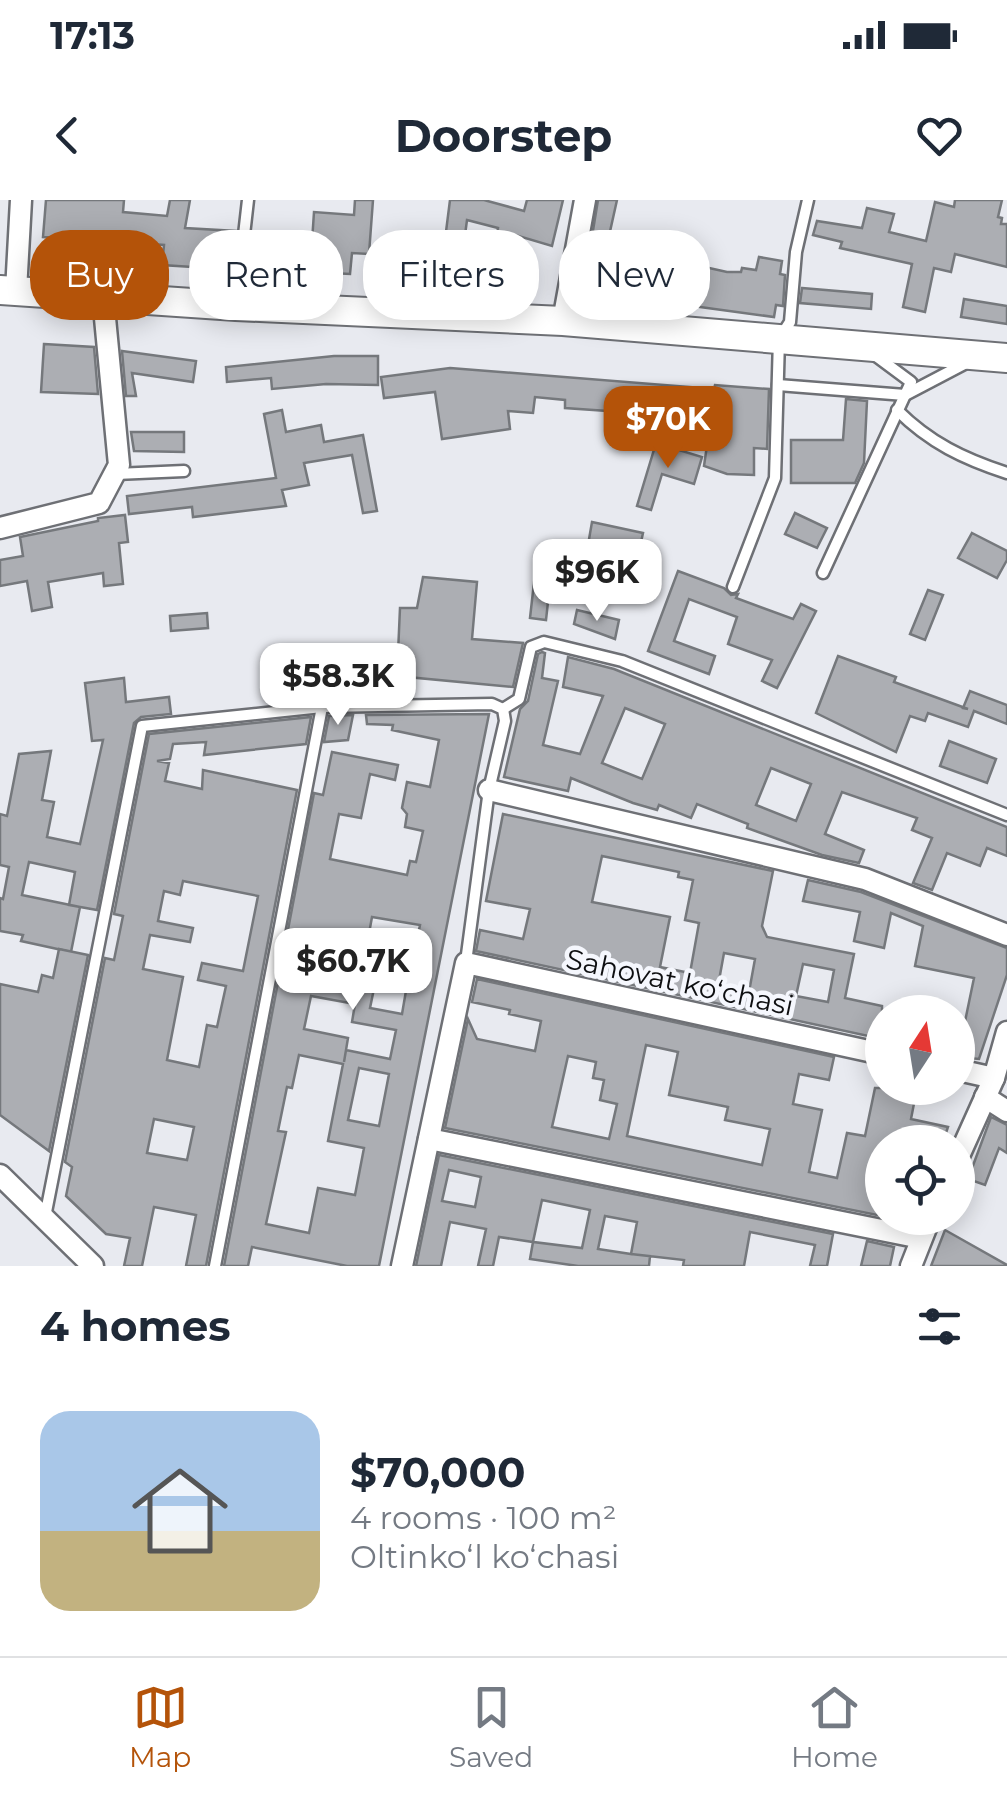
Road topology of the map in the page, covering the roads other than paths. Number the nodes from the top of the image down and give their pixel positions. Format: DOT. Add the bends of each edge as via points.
graph roads {
  1 [pos="22,200"];
  2 [pos="248,200"];
  3 [pos="585,200"];
  4 [pos="808,200"];
  5 [pos="245,230"];
  6 [pos="8,290"];
  7 [pos="343,311"];
  8 [pos="105,320"];
  9 [pos="563,322"];
  10 [pos="780,339"];
  11 [pos="864,346"];
  12 [pos="994,357"];
  13 [pos="778,385"];
  14 [pos="904,395"];
  15 [pos="897,410"];
  16 [pos="184,471"];
  17 [pos="1007,473"];
  18 [pos="115,474"];
  19 [pos="0,528"];
  20 [pos="823,572"];
  21 [pos="732,586"];
  22 [pos="322,707"];
  23 [pos="503,710"];
  24 [pos="489,790"];
  25 [pos="1007,815"];
  26 [pos="1007,935"];
  27 [pos="466,964"];
  28 [pos="1007,1032"];
  29 [pos="865,1050"];
  30 [pos="975,1079"];
  31 [pos="989,1087"];
  32 [pos="1007,1111"];
  33 [pos="972,1125"];
  34 [pos="429,1140"];
  35 [pos="0,1175"];
  36 [pos="45,1217"];
  37 [pos="922,1235"];
  38 [pos="921,1238"];
  39 [pos="93,1266"];
  40 [pos="214,1266"];
  41 [pos="402,1266"];
  42 [pos="911,1266"];
  1 -- 6 [label="street"];
  2 -- 5 [label="lane"];
  3 -- 9 [label="street"];
  4 -- 10 [label="lane" via="790,322"];
  7 -- 9 [label="main road"];
  8 -- 18 [label="street" via="120,465"];
  9 -- 10 [label="main road"];
  10 -- 11 [label="main road"];
  10 -- 13 [label="lane"];
  11 -- 12 [label="main road"];
  11 -- 14 [label="lane" via="911,382"];
  12 -- 14 [label="lane"];
  13 -- 14 [label="lane"];
  13 -- 21 [label="lane" via="774,478"];
  14 -- 15 [label="lane"];
  15 -- 17 [label="lane" via="958,457"];
  15 -- 20 [label="lane"];
  16 -- 18 [label="lane"];
  18 -- 19 [label="street" via="100,503"];
  22 -- 23 [label="lane" via="492,704"];
  22 -- 36 [label="lane" via="142,726"];
  22 -- 40 [label="lane"];
  23 -- 24 [label="lane"];
  23 -- 25 [label="lane" via="519,699 531,647 544,642 622,661"];
  24 -- 26 [label="street" via="865,880"];
  24 -- 27 [label="lane"];
  27 -- 29 [label="street, Sahovat koʻchasi"];
  27 -- 34 [label="street"];
  28 -- 31 [label="street"];
  30 -- 31 [label="street"];
  31 -- 32 [label="street"];
  31 -- 33 [label="street"];
  34 -- 38 [label="street"];
  34 -- 41 [label="street"];
  35 -- 36 [label="street"];
  36 -- 39 [label="street"];
  37 -- 38 [label="street"];
  38 -- 42 [label="street"];
}
